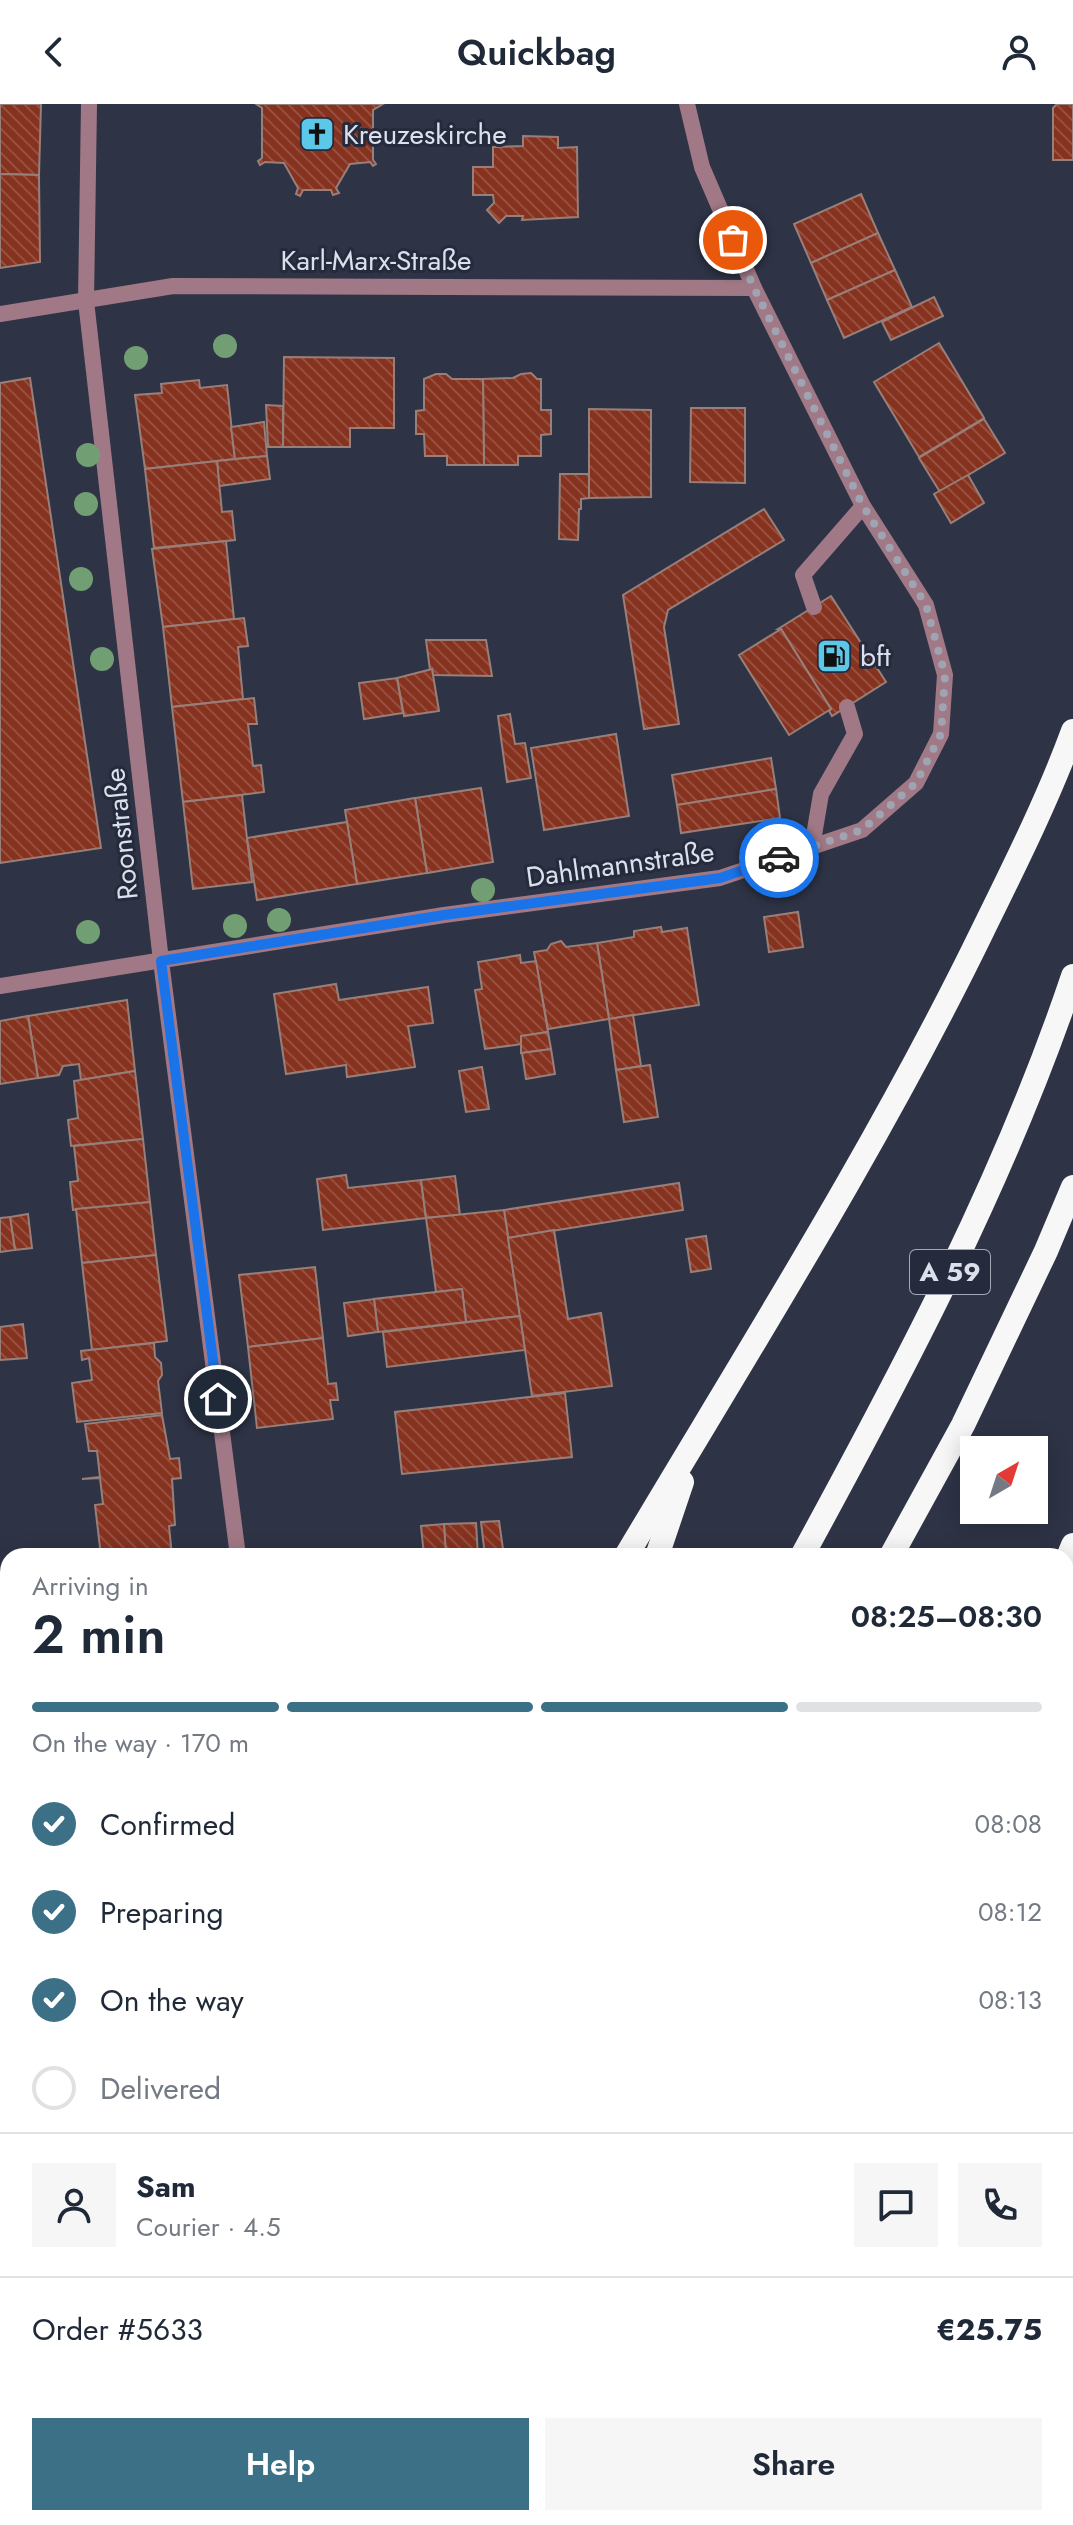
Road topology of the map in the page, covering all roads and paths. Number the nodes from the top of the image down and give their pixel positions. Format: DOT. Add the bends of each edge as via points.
graph roads {
  1 [pos="89,104"];
  2 [pos="687,104"];
  3 [pos="754,288"];
  4 [pos="86,301"];
  5 [pos="0,314"];
  6 [pos="863,506"];
  7 [pos="814,607"];
  8 [pos="847,707"];
  9 [pos="1073,731"];
  10 [pos="812,847"];
  11 [pos="161,961"];
  12 [pos="1073,976"];
  13 [pos="0,986"];
  14 [pos="1073,1187"];
  15 [pos="697,1438"];
  16 [pos="237,1548"];
  17 [pos="631,1548"];
  18 [pos="660,1548"];
  19 [pos="806,1548"];
  20 [pos="895,1548"];
  1 -- 4 [label="street, Roonstraße"];
  2 -- 3 [label="street, Dahlmannstraße" via="702,167"];
  3 -- 4 [label="street, Karl-Marx-Straße" via="173,286"];
  3 -- 6 [label="street, Dahlmannstraße"];
  4 -- 5 [label="street, Karl-Marx-Straße"];
  4 -- 11 [label="street, Roonstraße"];
  6 -- 7 [label="street" via="803,575"];
  6 -- 10 [label="street, Dahlmannstraße" via="926,605 945,675 941,734 916,783 873,821"];
  8 -- 10 [label="street" via="855,734 821,794"];
  9 -- 15 [label="highway" via="1018,860 878,1134"];
  10 -- 11 [label="street, Dahlmannstraße" via="720,878"];
  11 -- 13 [label="street, Dahlmannstraße"];
  11 -- 16 [label="street, Roonstraße"];
  12 -- 19 [label="highway, A 59" via="1049,1048 975,1219 894,1387"];
  14 -- 20 [label="highway, A 59" via="963,1425"];
  15 -- 17 [label="highway"];
  15 -- 18 [label="highway"];
}
